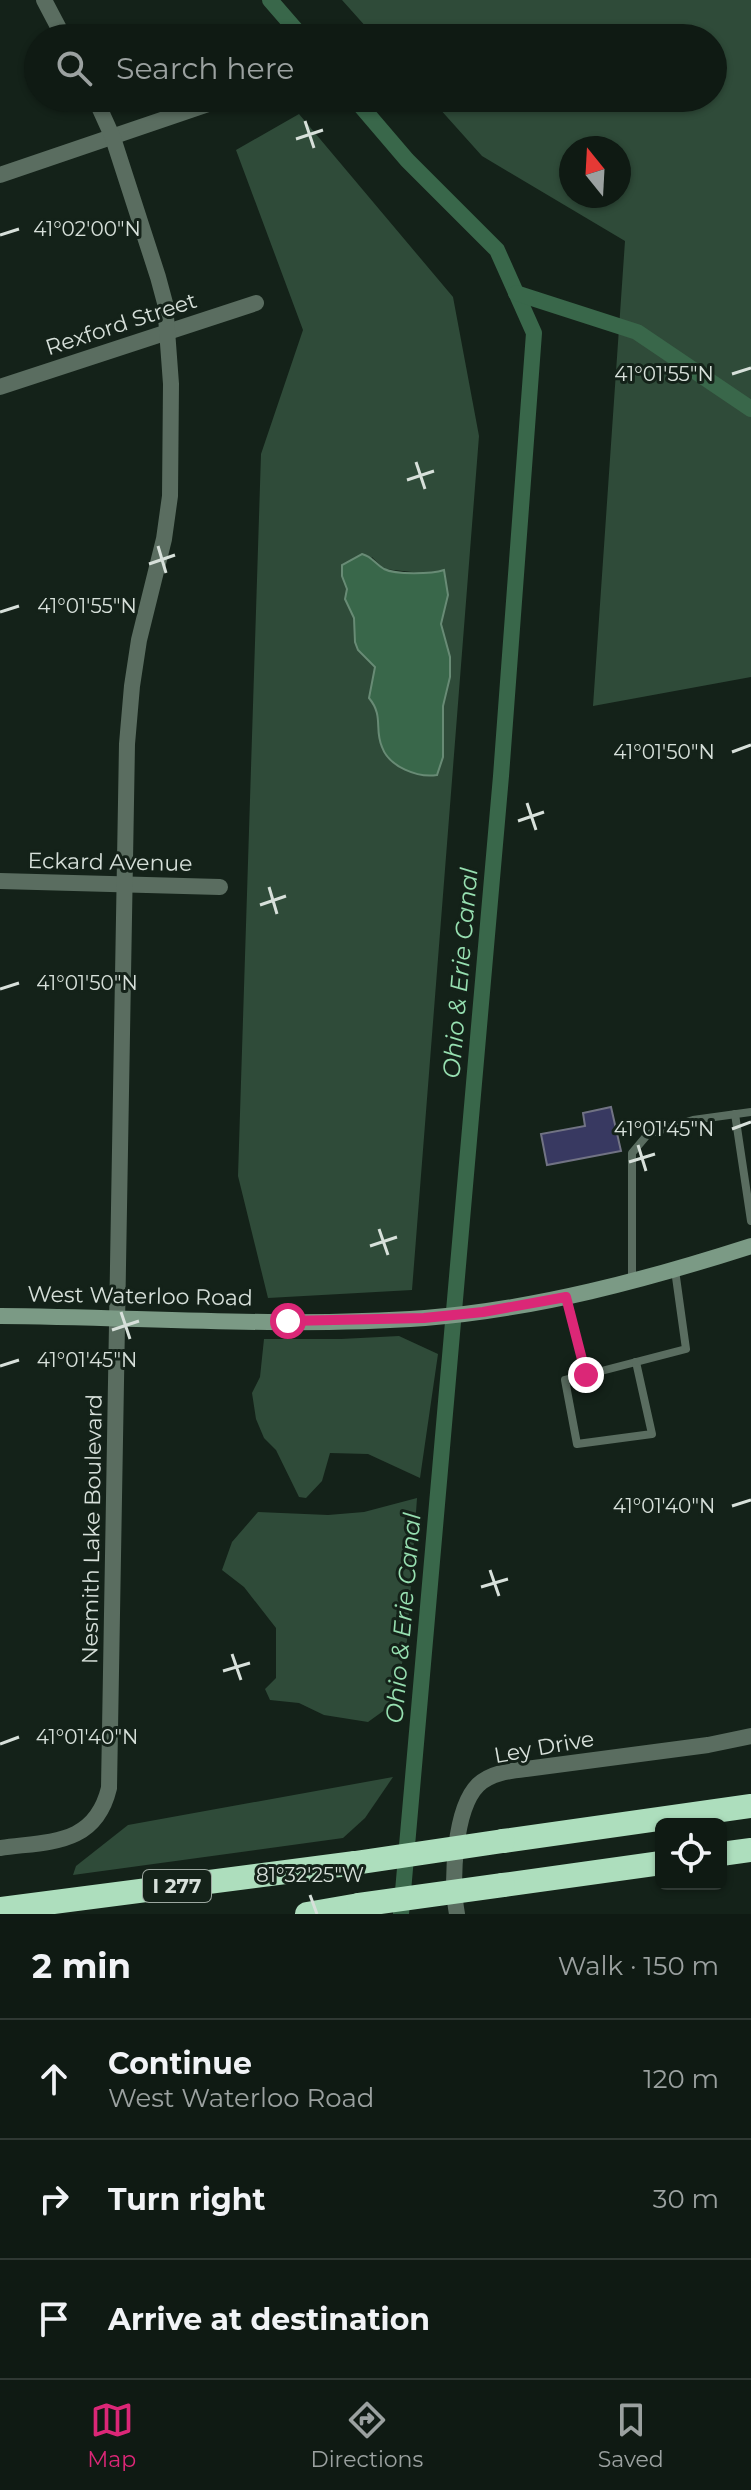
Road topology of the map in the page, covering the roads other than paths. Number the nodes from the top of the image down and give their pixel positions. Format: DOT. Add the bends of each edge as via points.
graph roads {
  1 [pos="44,0"];
  2 [pos="57,24"];
  3 [pos="101,112"];
  4 [pos="186,112"];
  5 [pos="113,138"];
  6 [pos="0,175"];
  7 [pos="256,303"];
  8 [pos="168,332"];
  9 [pos="0,387"];
  10 [pos="0,881"];
  11 [pos="126,883"];
  12 [pos="220,887"];
  13 [pos="751,1112"];
  14 [pos="735,1114"];
  15 [pos="751,1221"];
  16 [pos="751,1246"];
  17 [pos="675,1270"];
  18 [pos="632,1283"];
  19 [pos="566,1297"];
  20 [pos="0,1316"];
  21 [pos="118,1318"];
  22 [pos="636,1362"];
  23 [pos="586,1375"];
  24 [pos="751,1736"];
  25 [pos="751,1806"];
  26 [pos="0,1848"];
  27 [pos="751,1850"];
  28 [pos="727,1853"];
  29 [pos="655,1864"];
  30 [pos="0,1909"];
  31 [pos="307,1914"];
  32 [pos="457,1914"];
  1 -- 2 [label="street"];
  3 -- 5 [label="street, Nesmith Lake Boulevard"];
  4 -- 5 [label="street"];
  5 -- 6 [label="street"];
  5 -- 8 [label="street, Nesmith Lake Boulevard" via="158,277"];
  7 -- 8 [label="street, Rexford Street"];
  8 -- 9 [label="street, Rexford Street"];
  8 -- 11 [label="street, Nesmith Lake Boulevard" via="170,496 132,686"];
  10 -- 11 [label="street, Eckard Avenue"];
  11 -- 12 [label="street, Eckard Avenue"];
  11 -- 21 [label="street, Nesmith Lake Boulevard"];
  13 -- 14 [label="lane"];
  14 -- 15 [label="lane"];
  14 -- 18 [label="lane" via="648,1134 632,1153"];
  16 -- 17 [label="main road, West Waterloo Road"];
  17 -- 18 [label="main road, West Waterloo Road"];
  17 -- 22 [label="lane" via="686,1349"];
  18 -- 19 [label="main road, West Waterloo Road"];
  19 -- 21 [label="main road, West Waterloo Road" via="424,1318"];
  19 -- 23 [label="lane"];
  20 -- 21 [label="main road, West Waterloo Road"];
  21 -- 26 [label="street, Nesmith Lake Boulevard" via="106,1803 79,1834"];
  22 -- 23 [label="lane"];
  22 -- 23 [label="lane" via="652,1434 577,1444 565,1380"];
  24 -- 32 [label="street, Ley Drive" via="505,1772 485,1780 469,1799 460,1824"];
  25 -- 30 [label="highway, I 277, bridge"];
  27 -- 28 [label="highway"];
  29 -- 31 [label="highway, bridge"];
}
